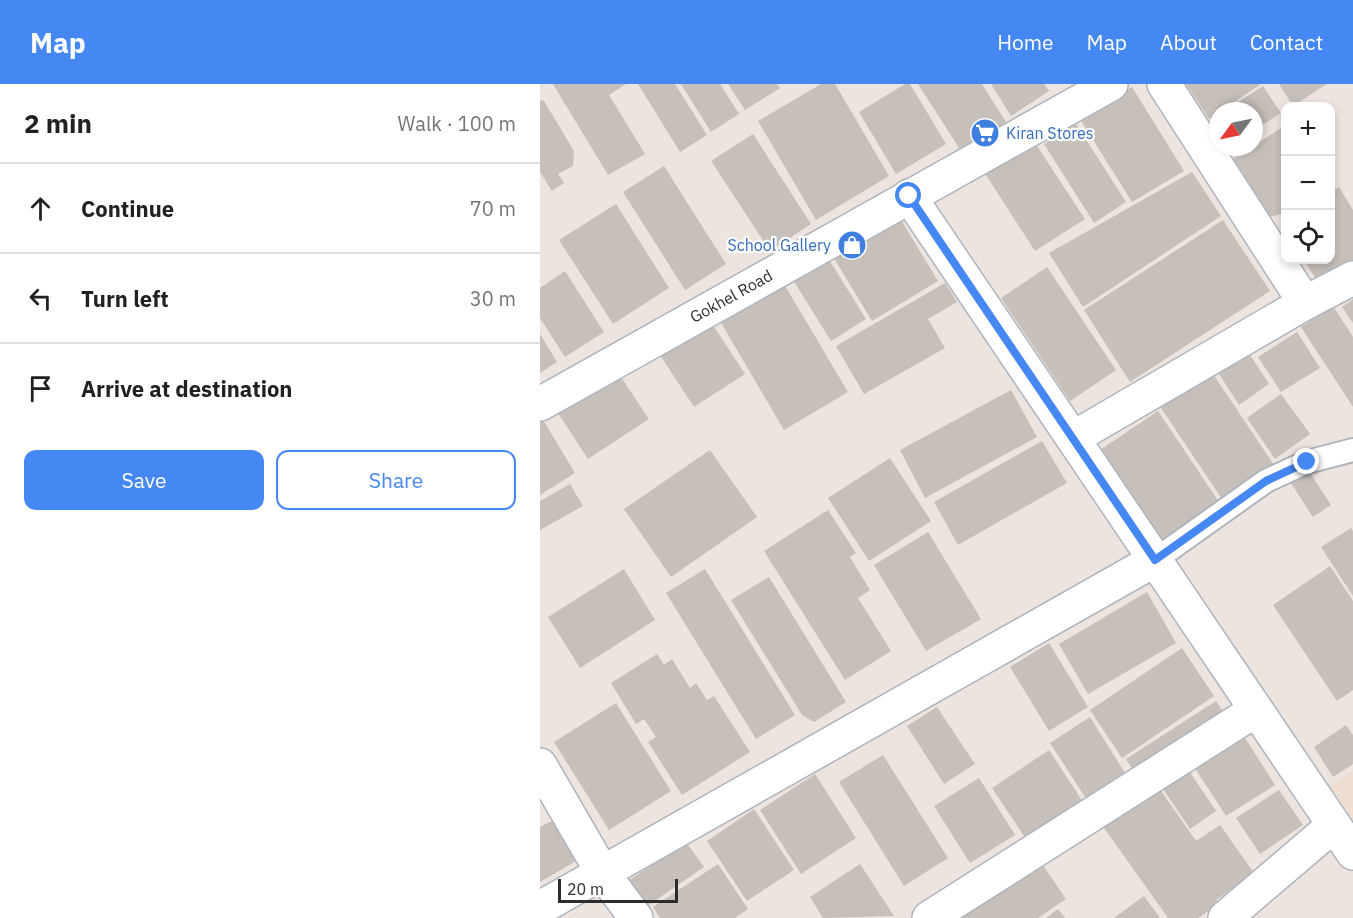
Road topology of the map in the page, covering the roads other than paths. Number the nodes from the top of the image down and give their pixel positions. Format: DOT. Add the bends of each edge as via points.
graph roads {
  1 [pos="1111,84"];
  2 [pos="1164,84"];
  3 [pos="909,196"];
  4 [pos="1353,279"];
  5 [pos="1305,303"];
  6 [pos="540,404"];
  7 [pos="1072,438"];
  8 [pos="1353,450"];
  9 [pos="1155,560"];
  10 [pos="1257,710"];
  11 [pos="540,765"];
  12 [pos="1334,825"];
  13 [pos="1353,853"];
  14 [pos="602,872"];
  15 [pos="540,908"];
  16 [pos="636,918"];
  17 [pos="929,918"];
  18 [pos="1225,918"];
  1 -- 3 [label="street, Gokhel Road"];
  2 -- 5 [label="street"];
  3 -- 6 [label="street, Gokhel Road"];
  3 -- 7 [label="street"];
  4 -- 5 [label="street"];
  5 -- 7 [label="street"];
  7 -- 9 [label="street"];
  8 -- 9 [label="lane" via="1307,462 1266,481"];
  9 -- 10 [label="street"];
  9 -- 14 [label="street"];
  10 -- 12 [label="street"];
  10 -- 17 [label="street"];
  11 -- 14 [label="street"];
  12 -- 13 [label="street"];
  12 -- 18 [label="street"];
  14 -- 15 [label="street"];
  14 -- 16 [label="street"];
}
